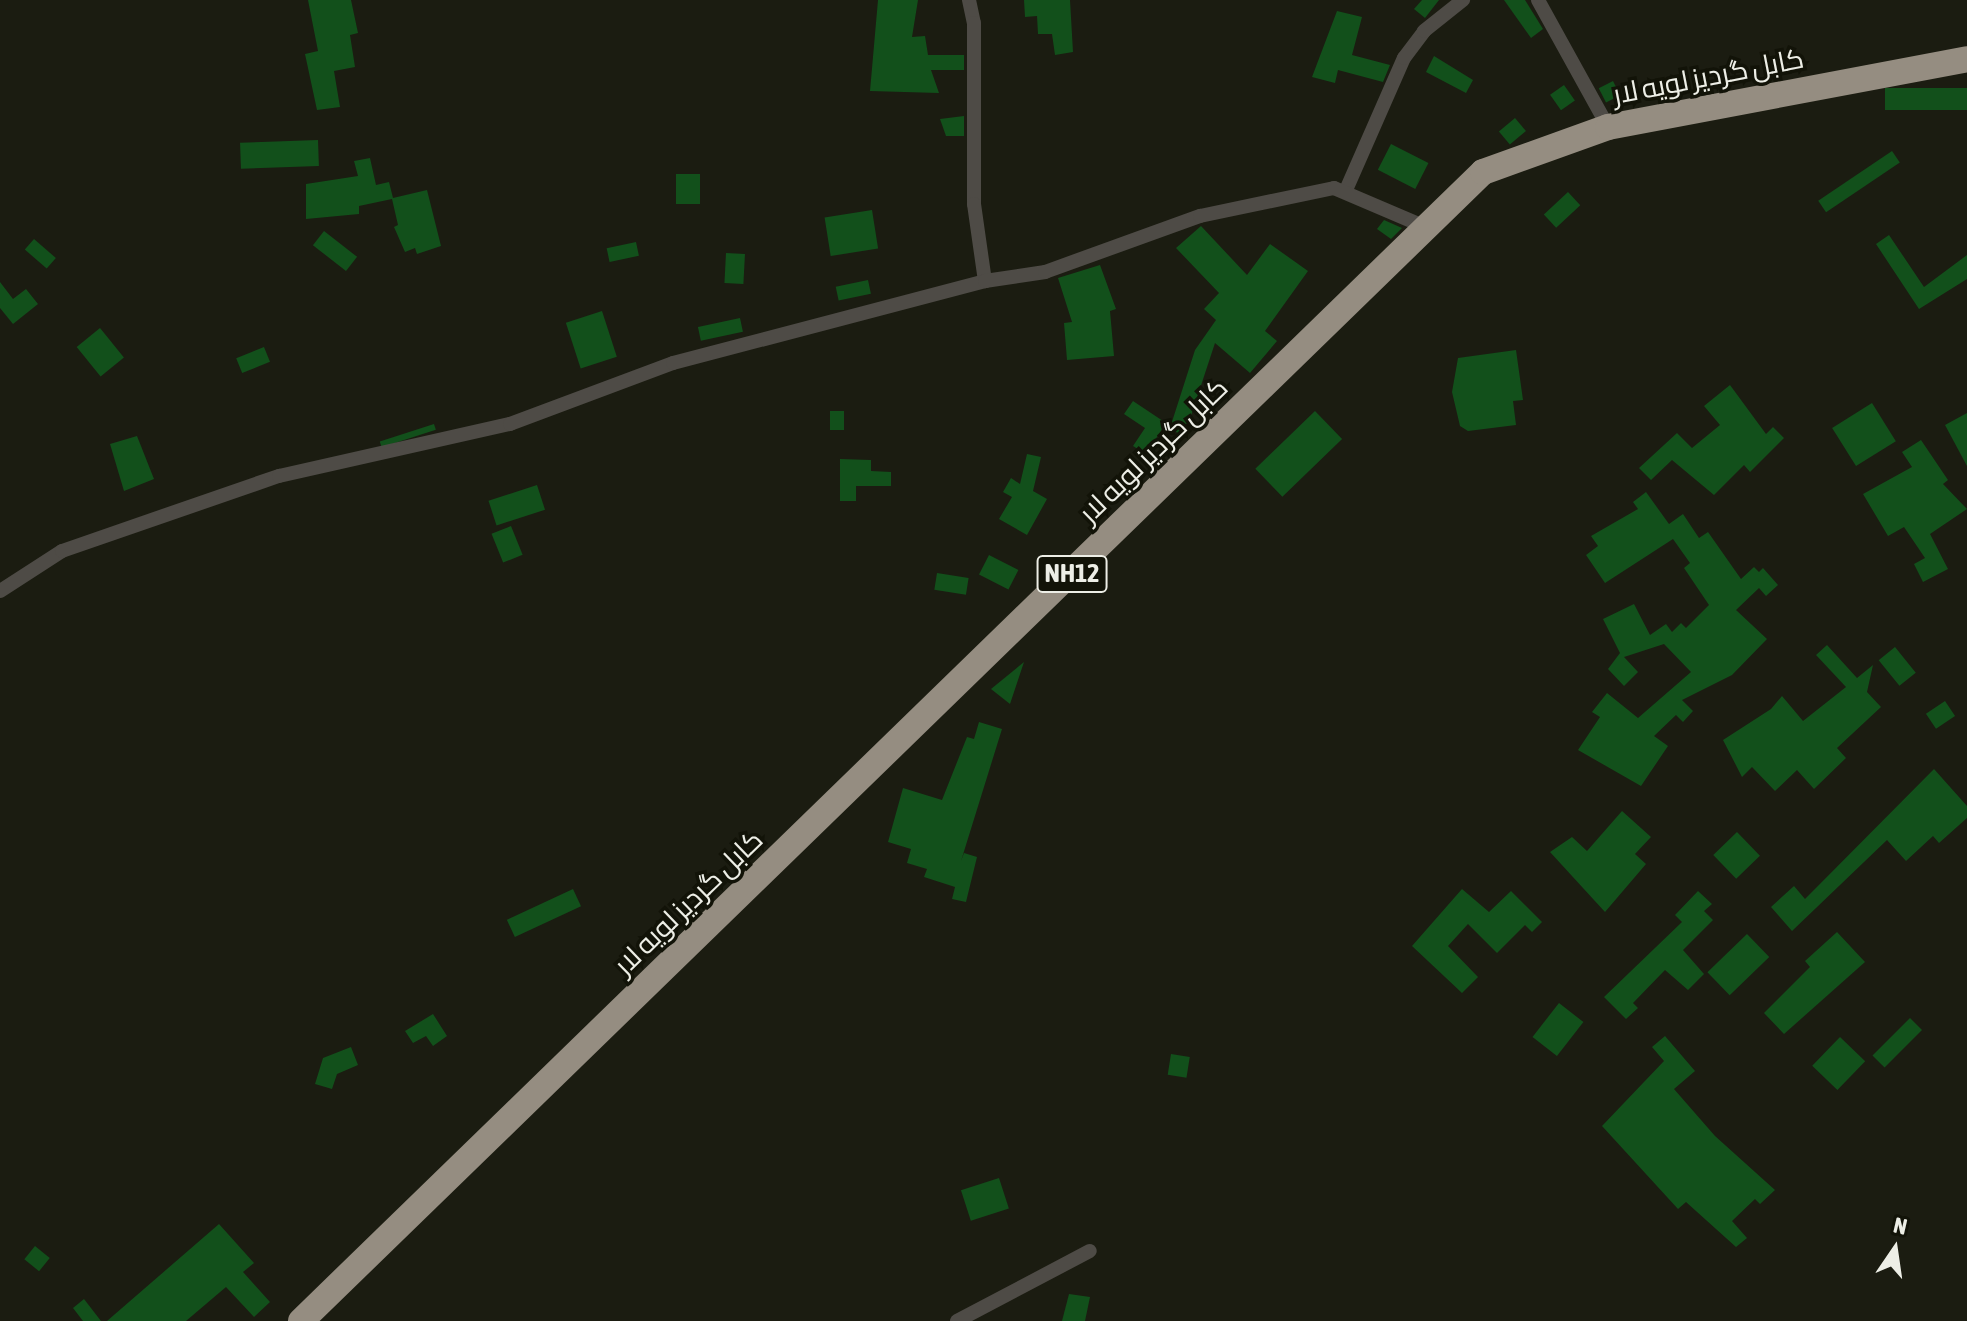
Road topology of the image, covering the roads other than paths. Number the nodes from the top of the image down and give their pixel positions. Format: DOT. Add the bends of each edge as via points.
graph roads {
  1 [pos="969,0"];
  2 [pos="1463,0"];
  3 [pos="1538,0"];
  4 [pos="1967,59"];
  5 [pos="1608,127"];
  6 [pos="1346,190"];
  7 [pos="1428,228"];
  8 [pos="985,281"];
  9 [pos="0,591"];
  10 [pos="1090,1251"];
  11 [pos="301,1321"];
  12 [pos="957,1321"];
  1 -- 8 [label="street" via="974,23 974,204"];
  2 -- 6 [label="street" via="1424,31 1404,58"];
  3 -- 5 [label="street"];
  4 -- 5 [label="highway, کابل گردیز لویه لار / NH12"];
  5 -- 7 [label="highway, کابل گردیز لویه لار / NH12" via="1483,172"];
  6 -- 7 [label="street"];
  6 -- 8 [label="street" via="1200,216 1045,272"];
  7 -- 11 [label="highway, کابل گردیز لویه لار / NH12"];
  8 -- 9 [label="street" via="673,363 510,424 279,476 62,551"];
  10 -- 12 [label="street"];
}
